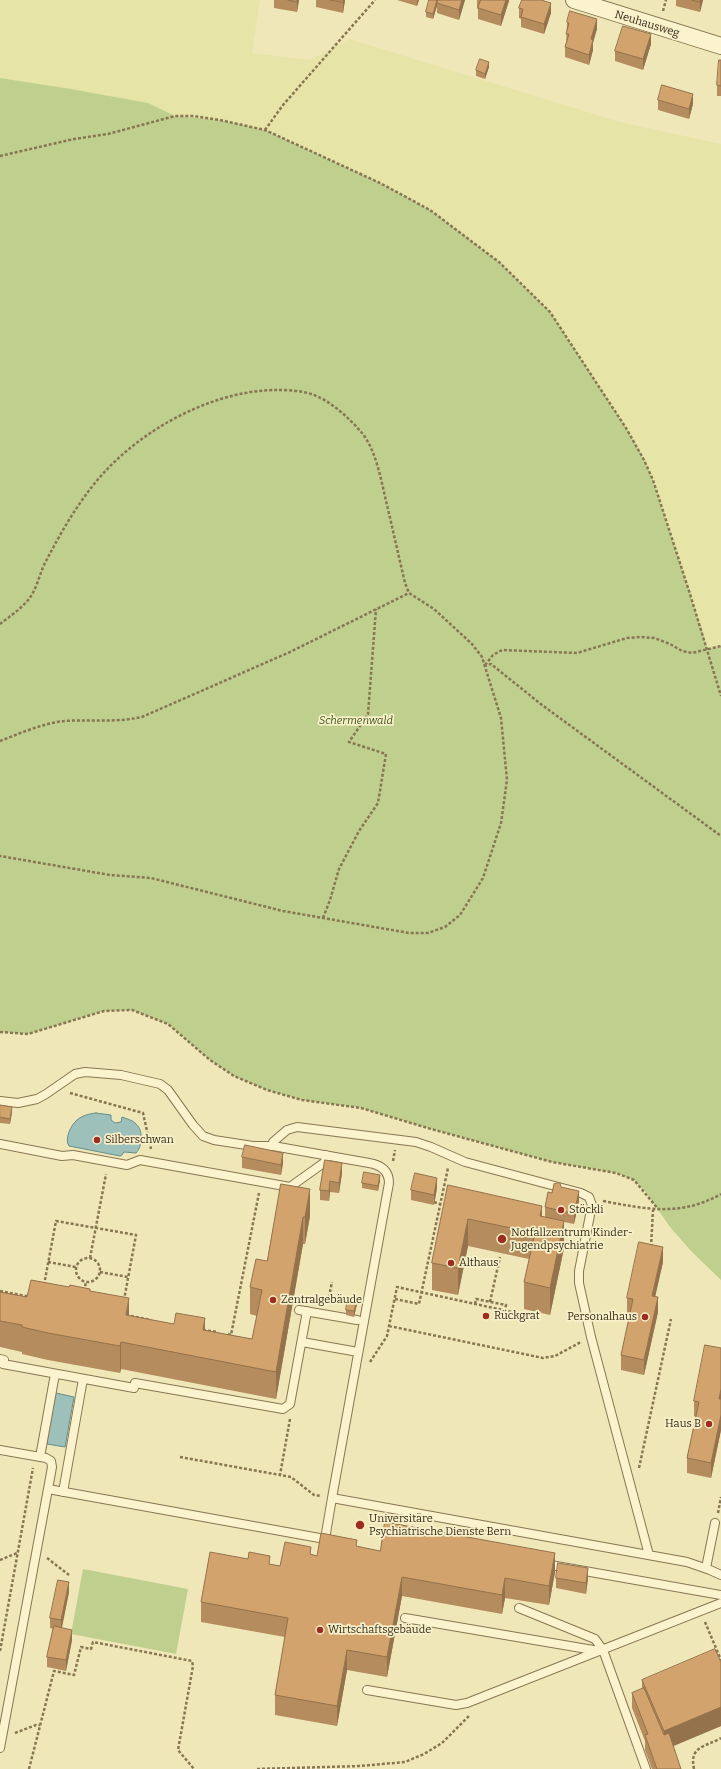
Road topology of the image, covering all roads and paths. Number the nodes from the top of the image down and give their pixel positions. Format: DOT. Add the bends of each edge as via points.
graph roads {
  1 [pos="375,0"];
  2 [pos="574,0"];
  3 [pos="721,46"];
  4 [pos="265,130"];
  5 [pos="0,156"];
  6 [pos="410,593"];
  7 [pos="376,609"];
  8 [pos="0,624"];
  9 [pos="721,646"];
  10 [pos="708,650"];
  11 [pos="484,666"];
  12 [pos="721,696"];
  13 [pos="0,741"];
  14 [pos="721,836"];
  15 [pos="0,856"];
  16 [pos="323,918"];
  17 [pos="0,1032"];
  18 [pos="57,1086"];
  19 [pos="0,1101"];
  20 [pos="0,1144"];
  21 [pos="273,1146"];
  22 [pos="326,1155"];
  23 [pos="450,1155"];
  24 [pos="108,1161"];
  25 [pos="152,1162"];
  26 [pos="261,1181"];
  27 [pos="721,1194"];
  28 [pos="591,1199"];
  29 [pos="434,1202"];
  30 [pos="440,1204"];
  31 [pos="653,1210"];
  32 [pos="659,1210"];
  33 [pos="95,1228"];
  34 [pos="651,1252"];
  35 [pos="500,1257"];
  36 [pos="90,1258"];
  37 [pos="48,1262"];
  38 [pos="76,1268"];
  39 [pos="100,1272"];
  40 [pos="128,1277"];
  41 [pos="86,1282"];
  42 [pos="332,1282"];
  43 [pos="0,1291"];
  44 [pos="42,1292"];
  45 [pos="421,1292"];
  46 [pos="83,1294"];
  47 [pos="34,1298"];
  48 [pos="395,1298"];
  49 [pos="490,1302"];
  50 [pos="475,1304"];
  51 [pos="122,1307"];
  52 [pos="505,1310"];
  53 [pos="121,1314"];
  54 [pos="326,1315"];
  55 [pos="536,1317"];
  56 [pos="671,1319"];
  57 [pos="152,1320"];
  58 [pos="358,1320"];
  59 [pos="389,1326"];
  60 [pos="200,1329"];
  61 [pos="591,1337"];
  62 [pos="302,1342"];
  63 [pos="358,1352"];
  64 [pos="0,1359"];
  65 [pos="367,1366"];
  66 [pos="55,1374"];
  67 [pos="83,1379"];
  68 [pos="290,1404"];
  69 [pos="0,1450"];
  70 [pos="38,1457"];
  71 [pos="180,1458"];
  72 [pos="280,1475"];
  73 [pos="48,1489"];
  74 [pos="63,1492"];
  75 [pos="634,1494"];
  76 [pos="314,1495"];
  77 [pos="332,1498"];
  78 [pos="715,1523"];
  79 [pos="36,1549"];
  80 [pos="18,1553"];
  81 [pos="649,1556"];
  82 [pos="0,1560"];
  83 [pos="533,1562"];
  84 [pos="706,1568"];
  85 [pos="69,1575"];
  86 [pos="721,1575"];
  87 [pos="721,1595"];
  88 [pos="721,1603"];
  89 [pos="519,1608"];
  90 [pos="700,1611"];
  91 [pos="405,1618"];
  92 [pos="0,1651"];
  93 [pos="601,1651"];
  94 [pos="721,1660"];
  95 [pos="367,1690"];
  96 [pos="485,1696"];
  97 [pos="40,1725"];
  98 [pos="1,1738"];
  99 [pos="720,1739"];
  100 [pos="0,1748"];
  101 [pos="29,1769"];
  102 [pos="194,1769"];
  103 [pos="257,1769"];
  104 [pos="646,1769"];
  105 [pos="694,1769"];
  1 -- 4 [label="path" via="287,100"];
  2 -- 3 [label="street, Neuhausweg"];
  4 -- 5 [label="path" via="220,120 175,116 108,134"];
  4 -- 10 [label="path" via="380,183 430,210 499,262 550,312 644,460 653,480"];
  6 -- 7 [label="path"];
  6 -- 8 [label="path" via="405,583 378,469 362,434 342,413 311,394 290,390 266,391 232,395 202,405 133,445 88,492 45,562 31,596"];
  6 -- 11 [label="path" via="434,609 472,644 482,657"];
  7 -- 13 [label="path" via="296,649 142,717 103,722 66,721 45,725"];
  7 -- 16 [label="path" via="368,714 349,742 386,754 378,803 359,831 339,869"];
  9 -- 10 [label="path"];
  10 -- 11 [label="path" via="692,654 654,638 626,638 577,654 502,650 493,655"];
  10 -- 12 [label="path"];
  11 -- 14 [label="path" via="491,664 542,705"];
  11 -- 16 [label="path" via="501,718 507,780 501,823 483,878 460,915 445,927 428,933 408,933"];
  15 -- 16 [label="path" via="110,875 151,878 283,911"];
  17 -- 32 [label="path" via="28,1034 104,1011 132,1010 168,1024 210,1060 234,1076 267,1090 302,1100 361,1108 552,1162 616,1173 634,1180"];
  18 -- 19 [label="lane" via="27,1102"];
  18 -- 21 [label="lane" via="75,1074 85,1072 106,1072 147,1080 168,1090 203,1136 253,1146"];
  18 -- 25 [label="path" via="60,1090 143,1113"];
  20 -- 24 [label="lane" via="62,1156 73,1155"];
  21 -- 22 [label="lane"];
  21 -- 23 [label="lane" via="273,1142 287,1130 297,1128 416,1142"];
  22 -- 26 [label="lane" via="325,1162 290,1187"];
  22 -- 63 [label="lane" via="375,1164 386,1171 389,1177"];
  23 -- 28 [label="lane" via="465,1162 582,1193"];
  23 -- 30 [label="path"];
  24 -- 25 [label="lane" via="127,1165 140,1160"];
  24 -- 33 [label="path"];
  25 -- 26 [label="lane"];
  26 -- 60 [label="path" via="231,1335"];
  27 -- 32 [label="path" via="713,1199 684,1207"];
  28 -- 31 [label="path"];
  28 -- 61 [label="lane" via="578,1276"];
  29 -- 30 [label="path"];
  30 -- 45 [label="path"];
  31 -- 32 [label="path"];
  31 -- 34 [label="path"];
  33 -- 36 [label="path"];
  33 -- 37 [label="path" via="56,1221"];
  33 -- 40 [label="path" via="136,1235"];
  35 -- 49 [label="path"];
  36 -- 38 [label="path" via="82,1259"];
  36 -- 39 [label="path" via="98,1262"];
  37 -- 38 [label="path"];
  37 -- 44 [label="path"];
  38 -- 41 [label="path" via="78,1276"];
  39 -- 40 [label="path"];
  39 -- 41 [label="path" via="94,1280"];
  40 -- 51 [label="path"];
  41 -- 46 [label="path"];
  42 -- 54 [label="path"];
  43 -- 47 [label="path"];
  45 -- 48 [label="path" via="397,1287"];
  45 -- 48 [label="path" via="419,1304"];
  45 -- 50 [label="path"];
  48 -- 59 [label="path"];
  49 -- 50 [label="path" via="476,1299"];
  49 -- 52 [label="path" via="506,1305"];
  50 -- 52 [label="path"];
  52 -- 55 [label="path"];
  53 -- 57 [label="path"];
  54 -- 58 [label="lane"];
  54 -- 62 [label="lane" via="303,1310"];
  56 -- 75 [label="path"];
  59 -- 61 [label="path" via="543,1358 555,1356"];
  59 -- 65 [label="path" via="387,1336"];
  61 -- 75 [label="lane"];
  62 -- 63 [label="lane"];
  62 -- 68 [label="lane"];
  63 -- 77 [label="lane"];
  64 -- 66 [label="lane" via="4,1360 3,1364"];
  66 -- 67 [label="lane"];
  66 -- 70 [label="lane"];
  67 -- 68 [label="lane" via="134,1388 135,1383 277,1409 283,1409"];
  67 -- 74 [label="lane"];
  68 -- 72 [label="path" via="291,1412"];
  69 -- 70 [label="lane"];
  70 -- 73 [label="lane" via="52,1462"];
  70 -- 80 [label="path"];
  71 -- 72 [label="path"];
  72 -- 76 [label="path" via="291,1477"];
  73 -- 74 [label="lane"];
  73 -- 79 [label="lane"];
  74 -- 77 [label="lane" via="328,1540"];
  75 -- 81 [label="lane"];
  77 -- 81 [label="lane"];
  78 -- 84 [label="lane"];
  79 -- 85 [label="path"];
  79 -- 98 [label="lane"];
  80 -- 82 [label="path"];
  80 -- 92 [label="path"];
  81 -- 84 [label="lane"];
  83 -- 87 [label="lane"];
  84 -- 86 [label="lane"];
  88 -- 90 [label="lane"];
  89 -- 93 [label="lane" via="595,1639"];
  90 -- 93 [label="lane"];
  90 -- 94 [label="path"];
  91 -- 93 [label="lane"];
  93 -- 96 [label="lane"];
  93 -- 104 [label="lane"];
  95 -- 96 [label="lane" via="456,1704"];
  96 -- 103 [label="path" via="442,1743 405,1762"];
  97 -- 98 [label="path"];
  97 -- 101 [label="path"];
  97 -- 102 [label="path" via="54,1672 74,1675 81,1648 91,1650 92,1642 190,1659 193,1666 178,1750"];
  98 -- 100 [label="lane"];
  99 -- 105 [label="path" via="694,1752"];
}
